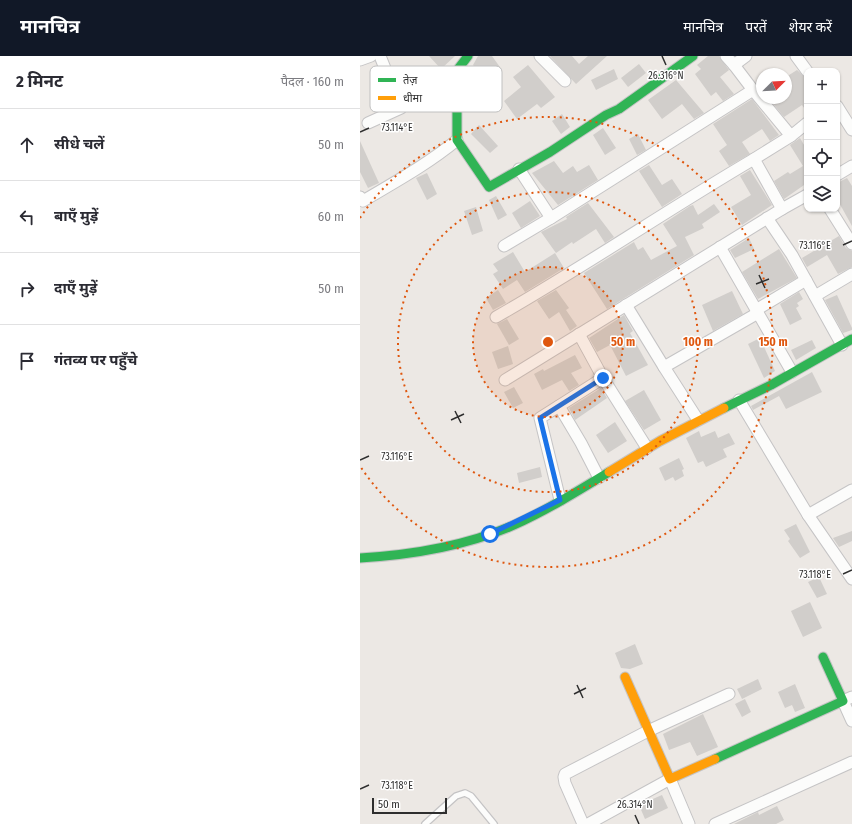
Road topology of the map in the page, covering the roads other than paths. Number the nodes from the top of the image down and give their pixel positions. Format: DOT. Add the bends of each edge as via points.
graph roads {
  1 [pos="371,56"];
  2 [pos="380,56"];
  3 [pos="468,56"];
  4 [pos="540,56"];
  5 [pos="693,56"];
  6 [pos="726,56"];
  7 [pos="746,56"];
  8 [pos="796,56"];
  9 [pos="360,60"];
  10 [pos="734,65"];
  11 [pos="384,66"];
  12 [pos="460,66"];
  13 [pos="805,68"];
  14 [pos="565,81"];
  15 [pos="753,90"];
  16 [pos="840,110"];
  17 [pos="392,112"];
  18 [pos="457,112"];
  19 [pos="368,123"];
  20 [pos="804,125"];
  21 [pos="852,130"];
  22 [pos="790,136"];
  23 [pos="457,140"];
  24 [pos="754,159"];
  25 [pos="852,166"];
  26 [pos="519,169"];
  27 [pos="840,173"];
  28 [pos="804,197"];
  29 [pos="361,200"];
  30 [pos="782,209"];
  31 [pos="832,212"];
  32 [pos="551,218"];
  33 [pos="767,218"];
  34 [pos="852,244"];
  35 [pos="504,246"];
  36 [pos="720,247"];
  37 [pos="852,274"];
  38 [pos="806,280"];
  39 [pos="815,296"];
  40 [pos="626,305"];
  41 [pos="757,311"];
  42 [pos="496,317"];
  43 [pos="579,334"];
  44 [pos="847,342"];
  45 [pos="664,367"];
  46 [pos="792,372"];
  47 [pos="603,378"];
  48 [pos="505,380"];
  49 [pos="739,400"];
  50 [pos="559,406"];
  51 [pos="698,420"];
  52 [pos="648,448"];
  53 [pos="599,478"];
  54 [pos="852,490"];
  55 [pos="560,500"];
  56 [pos="808,515"];
  57 [pos="360,558"];
  58 [pos="852,579"];
  59 [pos="823,657"];
  60 [pos="625,677"];
  61 [pos="728,694"];
  62 [pos="847,699"];
  63 [pos="852,721"];
  64 [pos="648,730"];
  65 [pos="852,762"];
  66 [pos="670,779"];
  67 [pos="425,824"];
  68 [pos="494,824"];
  69 [pos="583,824"];
  70 [pos="588,824"];
  71 [pos="689,824"];
  72 [pos="715,824"];
  1 -- 9 [label="street"];
  2 -- 11 [label="street"];
  3 -- 12 [label="street"];
  4 -- 14 [label="street"];
  5 -- 26 [label="street" via="619,109 606,114 550,152"];
  6 -- 10 [label="street"];
  7 -- 10 [label="street"];
  8 -- 13 [label="street"];
  10 -- 15 [label="street"];
  15 -- 22 [label="street"];
  15 -- 32 [label="street"];
  16 -- 21 [label="street"];
  17 -- 19 [label="street"];
  18 -- 23 [label="street"];
  20 -- 22 [label="street"];
  22 -- 24 [label="street"];
  23 -- 26 [label="street" via="489,187"];
  23 -- 29 [label="street" via="436,158"];
  24 -- 30 [label="street"];
  24 -- 42 [label="street"];
  25 -- 27 [label="street"];
  26 -- 32 [label="street"];
  28 -- 30 [label="street"];
  30 -- 33 [label="street"];
  31 -- 34 [label="street"];
  32 -- 35 [label="street"];
  33 -- 36 [label="street"];
  33 -- 38 [label="street"];
  36 -- 40 [label="street"];
  36 -- 41 [label="street"];
  37 -- 39 [label="street"];
  38 -- 39 [label="street"];
  38 -- 41 [label="street"];
  39 -- 44 [label="street"];
  40 -- 43 [label="street"];
  40 -- 45 [label="street"];
  41 -- 45 [label="street"];
  41 -- 46 [label="street"];
  43 -- 47 [label="street"];
  43 -- 48 [label="street"];
  44 -- 46 [label="street"];
  45 -- 51 [label="street"];
  46 -- 49 [label="street"];
  47 -- 50 [label="street"];
  47 -- 52 [label="street"];
  49 -- 51 [label="street"];
  49 -- 56 [label="street"];
  50 -- 53 [label="street"];
  50 -- 55 [label="street" via="540,418"];
  51 -- 52 [label="street"];
  52 -- 53 [label="street"];
  53 -- 55 [label="street"];
  54 -- 56 [label="street"];
  55 -- 57 [label="street" via="490,534 434,548"];
  56 -- 58 [label="street"];
  59 -- 62 [label="street"];
  60 -- 64 [label="street"];
  61 -- 64 [label="street"];
  62 -- 63 [label="street"];
  62 -- 66 [label="street"];
  64 -- 66 [label="street"];
  64 -- 69 [label="street" via="566,774 565,784"];
  65 -- 72 [label="street"];
  66 -- 70 [label="street"];
  66 -- 71 [label="street"];
  67 -- 68 [label="lane" via="456,796 465,793"];
}
